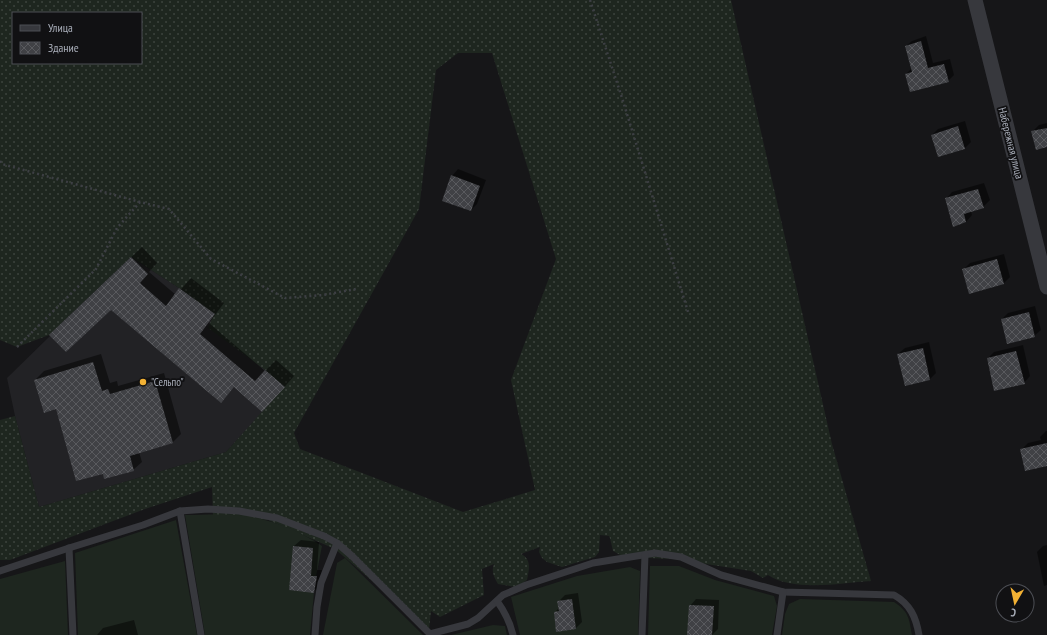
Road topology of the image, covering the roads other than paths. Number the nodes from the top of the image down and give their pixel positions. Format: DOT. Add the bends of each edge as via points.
graph roads {
  1 [pos="975,0"];
  2 [pos="1047,287"];
  3 [pos="180,511"];
  4 [pos="337,543"];
  5 [pos="69,548"];
  6 [pos="645,555"];
  7 [pos="0,571"];
  8 [pos="783,592"];
  9 [pos="497,601"];
  10 [pos="73,635"];
  11 [pos="201,635"];
  12 [pos="315,635"];
  13 [pos="430,635"];
  14 [pos="514,635"];
  15 [pos="642,635"];
  16 [pos="778,635"];
  17 [pos="919,635"];
  1 -- 2 [label="street, Набережная улица"];
  3 -- 4 [label="lane" via="231,510 277,518"];
  3 -- 5 [label="lane"];
  3 -- 11 [label="lane"];
  4 -- 12 [label="lane" via="321,583"];
  4 -- 13 [label="lane"];
  5 -- 7 [label="lane"];
  5 -- 10 [label="lane"];
  6 -- 8 [label="lane" via="655,553 681,557 721,574"];
  6 -- 9 [label="lane" via="593,563 526,585 503,595"];
  6 -- 15 [label="lane"];
  8 -- 16 [label="lane"];
  8 -- 17 [label="lane" via="894,595 910,608"];
  9 -- 13 [label="lane" via="468,624"];
  9 -- 14 [label="lane" via="504,610"];
}
